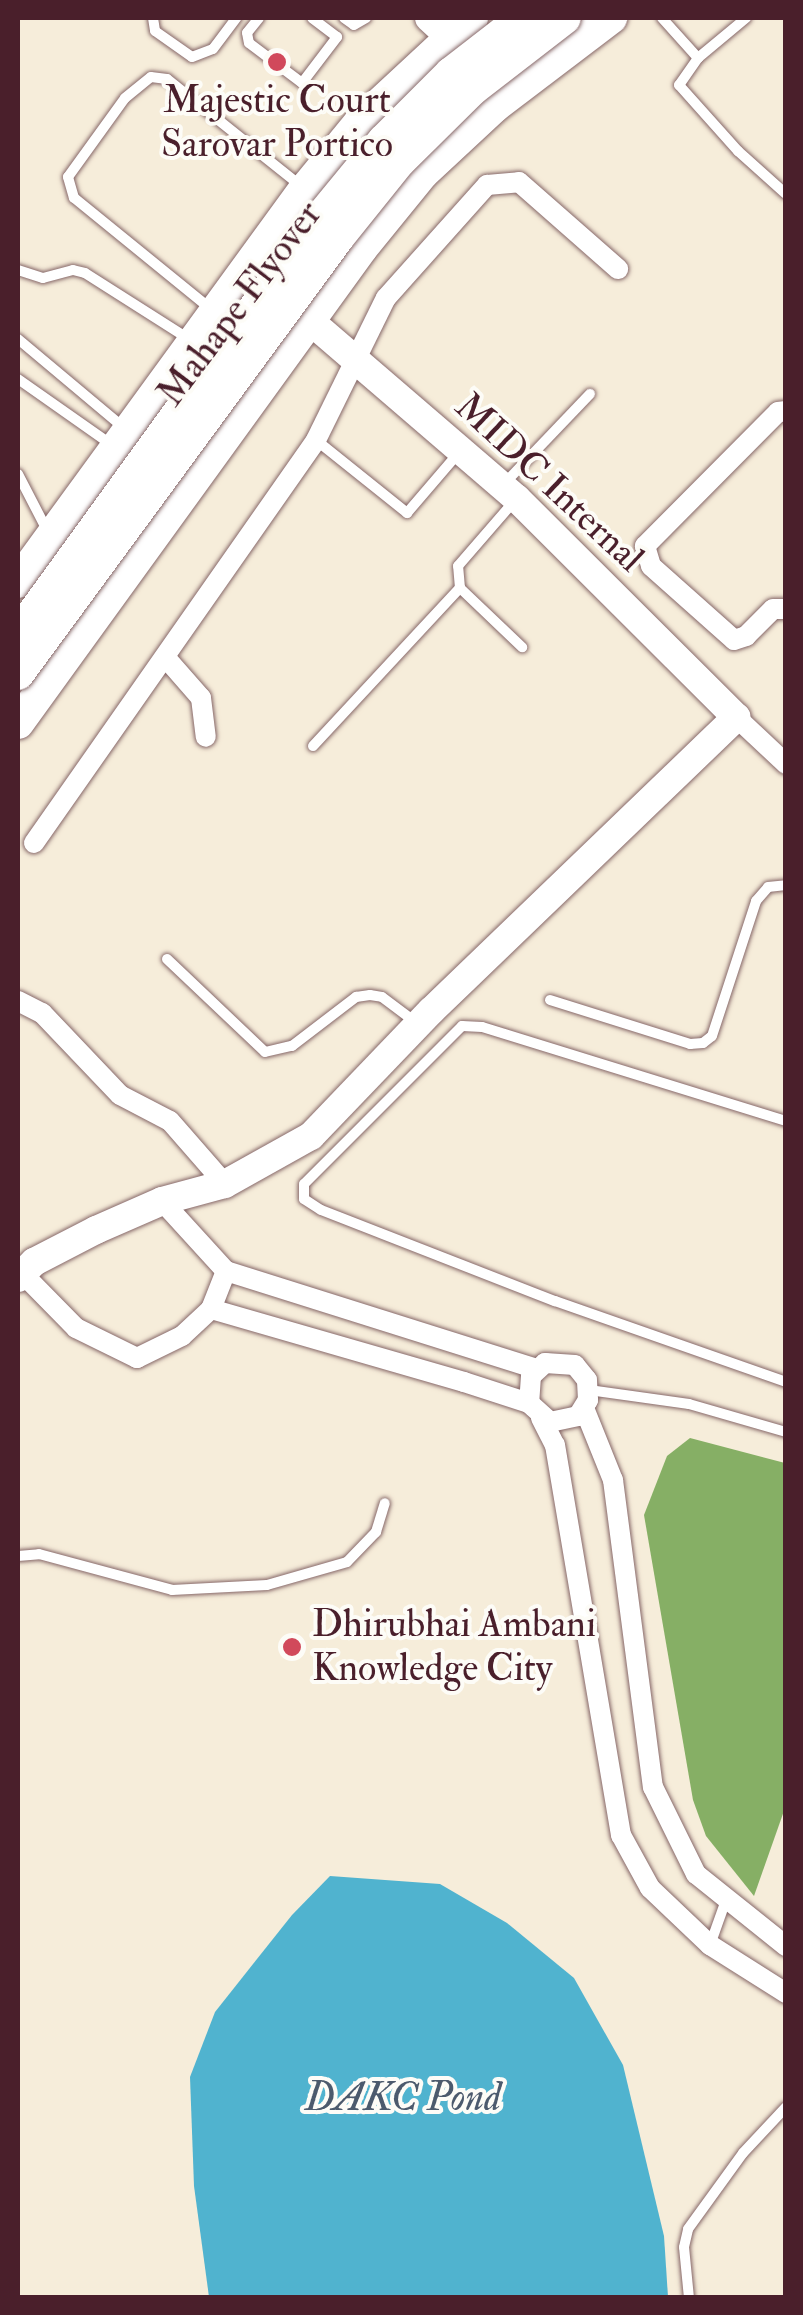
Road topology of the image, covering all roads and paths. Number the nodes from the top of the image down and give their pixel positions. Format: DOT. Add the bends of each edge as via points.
graph roads {
  1 [pos="152,18"];
  2 [pos="236,18"];
  3 [pos="259,18"];
  4 [pos="312,18"];
  5 [pos="344,18"];
  6 [pos="366,18"];
  7 [pos="522,18"];
  8 [pos="566,18"];
  9 [pos="611,18"];
  10 [pos="662,18"];
  11 [pos="746,18"];
  12 [pos="457,22"];
  13 [pos="698,58"];
  14 [pos="513,92"];
  15 [pos="305,189"];
  16 [pos="786,194"];
  17 [pos="618,269"];
  18 [pos="18,270"];
  19 [pos="246,273"];
  20 [pos="216,314"];
  21 [pos="312,320"];
  22 [pos="18,339"];
  23 [pos="194,343"];
  24 [pos="357,358"];
  25 [pos="18,378"];
  26 [pos="590,394"];
  27 [pos="786,411"];
  28 [pos="123,440"];
  29 [pos="316,440"];
  30 [pos="461,450"];
  31 [pos="18,474"];
  32 [pos="510,492"];
  33 [pos="51,537"];
  34 [pos="18,582"];
  35 [pos="460,588"];
  36 [pos="786,609"];
  37 [pos="18,634"];
  38 [pos="522,647"];
  39 [pos="166,658"];
  40 [pos="18,674"];
  41 [pos="736,717"];
  42 [pos="18,724"];
  43 [pos="206,737"];
  44 [pos="313,746"];
  45 [pos="786,764"];
  46 [pos="34,843"];
  47 [pos="786,885"];
  48 [pos="167,958"];
  49 [pos="550,1000"];
  50 [pos="18,1001"];
  51 [pos="419,1024"];
  52 [pos="786,1121"];
  53 [pos="224,1184"];
  54 [pos="162,1201"];
  55 [pos="226,1272"];
  56 [pos="20,1276"];
  57 [pos="211,1309"];
  58 [pos="537,1369"];
  59 [pos="786,1382"];
  60 [pos="587,1399"];
  61 [pos="535,1411"];
  62 [pos="786,1432"];
  63 [pos="385,1503"];
  64 [pos="18,1556"];
  65 [pos="726,1899"];
  66 [pos="710,1945"];
  67 [pos="786,1946"];
  68 [pos="786,1993"];
  69 [pos="786,2107"];
  70 [pos="690,2298"];
  1 -- 2 [label="lane" via="155,32 192,57 213,49"];
  3 -- 4 [label="lane" via="247,33 249,43 302,83 337,37"];
  5 -- 6 [label="lane" via="354,24"];
  7 -- 37 [label="main road, Mahape Flyover, bridge" via="452,73 384,140 320,218"];
  8 -- 40 [label="main road, Mahape Flyover, bridge" via="474,89 400,161"];
  9 -- 14 [label="main road"];
  10 -- 13 [label="lane"];
  11 -- 13 [label="lane"];
  12 -- 14 [label="street"];
  12 -- 15 [label="main road"];
  13 -- 16 [label="lane" via="679,86"];
  14 -- 21 [label="main road" via="423,173"];
  15 -- 19 [label="main road"];
  15 -- 20 [label="lane" via="166,79 152,77 125,98 68,177 69,191 82,206"];
  17 -- 24 [label="street" via="518,182 486,185 386,298"];
  18 -- 23 [label="lane" via="42,278 85,273"];
  19 -- 20 [label="main road"];
  19 -- 21 [label="street, MIDC Internal"];
  20 -- 23 [label="main road"];
  21 -- 24 [label="street, MIDC Internal"];
  21 -- 42 [label="main road"];
  22 -- 28 [label="lane"];
  23 -- 28 [label="main road"];
  24 -- 29 [label="street"];
  24 -- 30 [label="street, MIDC Internal"];
  25 -- 28 [label="lane"];
  26 -- 32 [label="lane"];
  27 -- 36 [label="street" via="645,546 651,566 734,640 774,609"];
  28 -- 33 [label="main road"];
  29 -- 30 [label="lane" via="407,513"];
  29 -- 39 [label="street"];
  30 -- 32 [label="street, MIDC Internal"];
  31 -- 33 [label="lane"];
  32 -- 35 [label="lane" via="458,566"];
  32 -- 41 [label="street, MIDC Internal"];
  33 -- 34 [label="main road"];
  35 -- 38 [label="lane"];
  35 -- 44 [label="lane"];
  39 -- 43 [label="street" via="201,698"];
  39 -- 46 [label="street"];
  41 -- 45 [label="street, MIDC Internal"];
  41 -- 51 [label="street"];
  47 -- 49 [label="lane" via="768,887 756,902 712,1036 703,1043"];
  48 -- 51 [label="lane" via="265,1052 292,1046 370,994"];
  50 -- 53 [label="street" via="42,1013 104,1083 170,1122"];
  51 -- 53 [label="street" via="311,1136"];
  52 -- 59 [label="lane" via="462,1026 304,1184 304,1199 321,1210 555,1302"];
  53 -- 54 [label="street"];
  54 -- 55 [label="street"];
  54 -- 56 [label="street" via="34,1262"];
  55 -- 57 [label="street"];
  55 -- 58 [label="street"];
  56 -- 57 [label="street" via="76,1328 137,1358 182,1336"];
  57 -- 61 [label="street"];
  58 -- 60 [label="street" via="565,1361 582,1371"];
  58 -- 61 [label="street" via="528,1385"];
  60 -- 61 [label="street" via="569,1420"];
  60 -- 62 [label="lane" via="688,1404"];
  60 -- 65 [label="street" via="612,1480 652,1787 696,1874"];
  61 -- 66 [label="street" via="556,1444 621,1835 650,1888"];
  63 -- 64 [label="lane" via="376,1532 347,1562 267,1585 172,1590 39,1554"];
  65 -- 66 [label="lane"];
  65 -- 67 [label="street"];
  66 -- 68 [label="street"];
  69 -- 70 [label="lane" via="704,2201 688,2229"];
}
